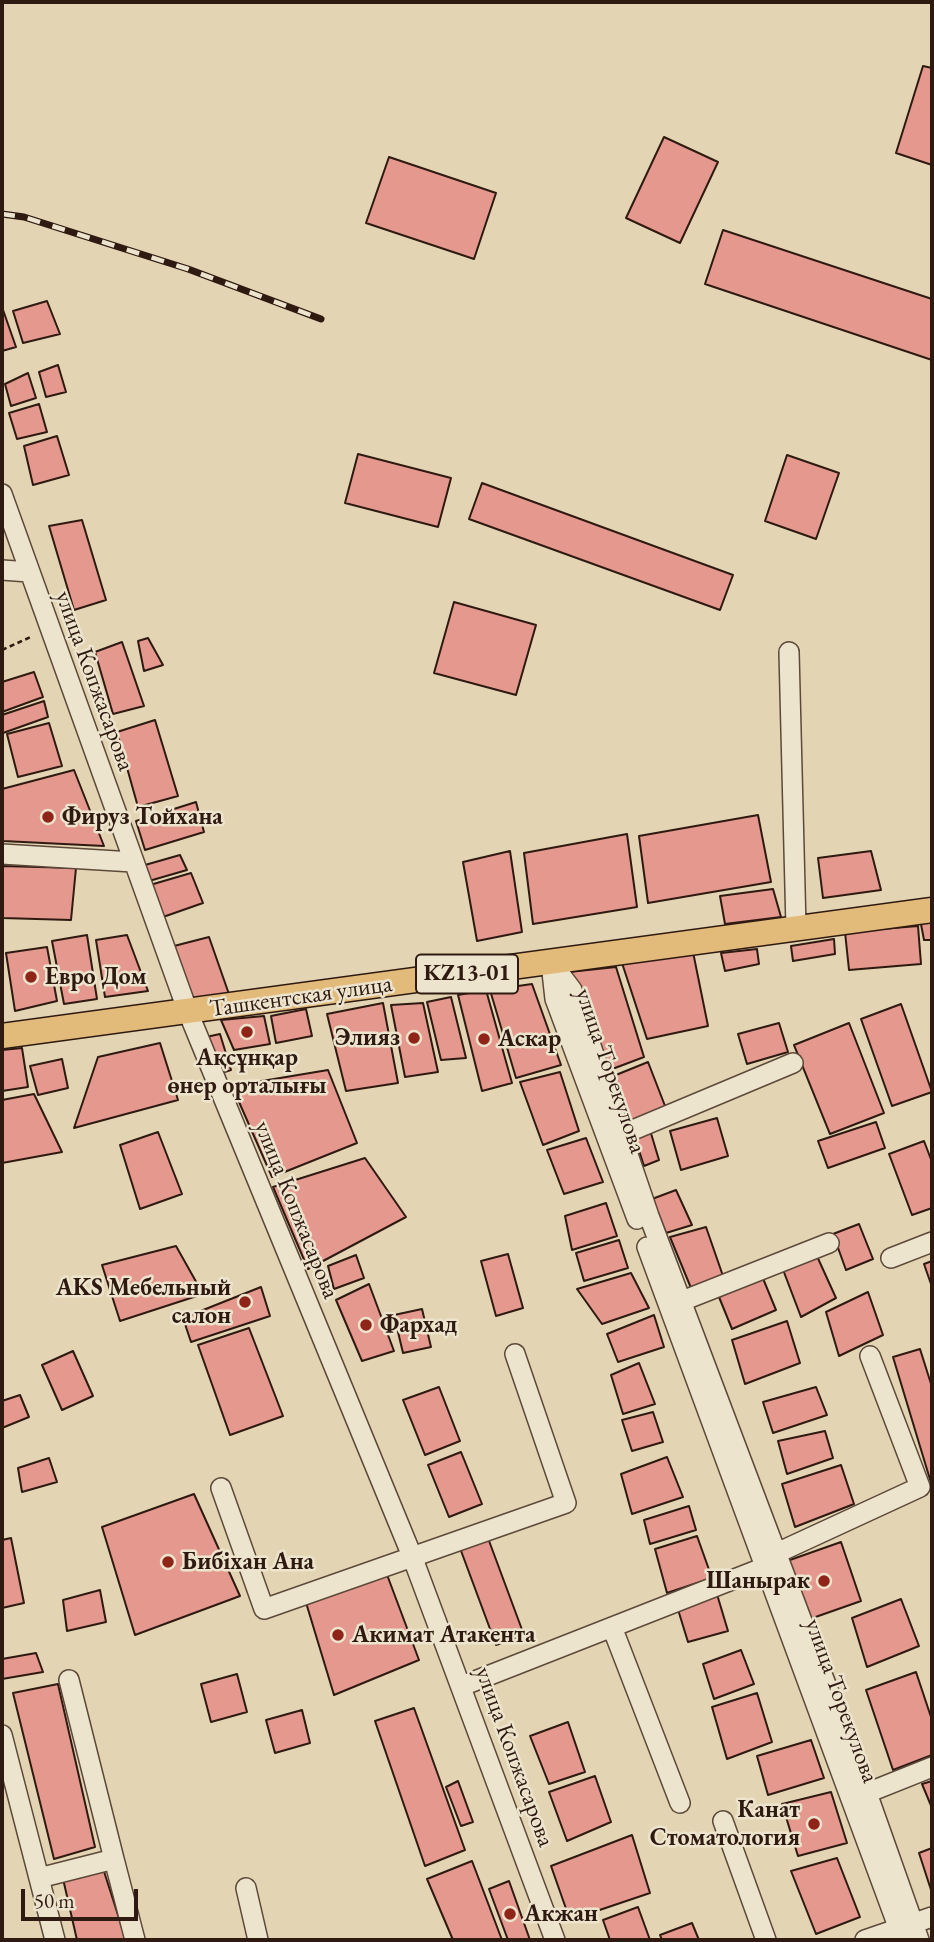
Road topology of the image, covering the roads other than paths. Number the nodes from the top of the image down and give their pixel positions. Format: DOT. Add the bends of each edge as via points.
graph roads {
  1 [pos="2,494"];
  2 [pos="2,570"];
  3 [pos="29,572"];
  4 [pos="789,652"];
  5 [pos="2,854"];
  6 [pos="133,862"];
  7 [pos="932,910"];
  8 [pos="796,928"];
  9 [pos="551,962"];
  10 [pos="188,1012"];
  11 [pos="2,1036"];
  12 [pos="793,1063"];
  13 [pos="621,1135"];
  14 [pos="932,1242"];
  15 [pos="829,1244"];
  16 [pos="891,1258"];
  17 [pos="682,1301"];
  18 [pos="515,1354"];
  19 [pos="870,1356"];
  20 [pos="221,1488"];
  21 [pos="412,1556"];
  22 [pos="771,1560"];
  23 [pos="612,1627"];
  24 [pos="69,1680"];
  25 [pos="462,1686"];
  26 [pos="2,1735"];
  27 [pos="932,1767"];
  28 [pos="867,1793"];
  29 [pos="680,1803"];
  30 [pos="723,1821"];
  31 [pos="114,1859"];
  32 [pos="39,1878"];
  33 [pos="246,1888"];
  34 [pos="932,1917"];
  35 [pos="908,1933"];
  36 [pos="55,1940"];
  37 [pos="135,1940"];
  38 [pos="258,1940"];
  39 [pos="555,1940"];
  40 [pos="766,1940"];
  41 [pos="865,1940"];
  1 -- 3 [label="street, улица Копжасарова"];
  2 -- 3 [label="street"];
  3 -- 6 [label="street, улица Копжасарова"];
  4 -- 8 [label="street"];
  5 -- 6 [label="street"];
  6 -- 10 [label="street, улица Копжасарова"];
  7 -- 8 [label="main road, Ташкентская улица / KZ13-01"];
  8 -- 9 [label="main road, Ташкентская улица / KZ13-01"];
  9 -- 10 [label="main road, Ташкентская улица / KZ13-01"];
  9 -- 13 [label="street, улица Торекулова" via="572,990"];
  9 -- 22 [label="street, улица Торекулова" via="555,999"];
  10 -- 11 [label="main road, Ташкентская улица / KZ13-01"];
  10 -- 21 [label="street, улица Копжасарова"];
  12 -- 13 [label="street"];
  13 -- 17 [label="street, улица Торекулова"];
  14 -- 16 [label="street"];
  15 -- 17 [label="street"];
  17 -- 22 [label="street, улица Торекулова"];
  18 -- 21 [label="street" via="566,1503"];
  19 -- 22 [label="street" via="920,1487"];
  20 -- 21 [label="street" via="264,1609"];
  21 -- 25 [label="street, улица Копжасарова"];
  22 -- 23 [label="street"];
  22 -- 28 [label="street, улица Торекулова"];
  22 -- 35 [label="street, улица Торекулова"];
  23 -- 25 [label="street"];
  23 -- 29 [label="street"];
  24 -- 31 [label="street"];
  25 -- 39 [label="street, улица Копжасарова"];
  26 -- 32 [label="street"];
  27 -- 28 [label="street"];
  28 -- 35 [label="street, улица Торекулова"];
  30 -- 40 [label="street"];
  31 -- 32 [label="street"];
  31 -- 37 [label="street"];
  32 -- 36 [label="street"];
  33 -- 38 [label="street"];
  34 -- 35 [label="street"];
  35 -- 41 [label="street"];
}
